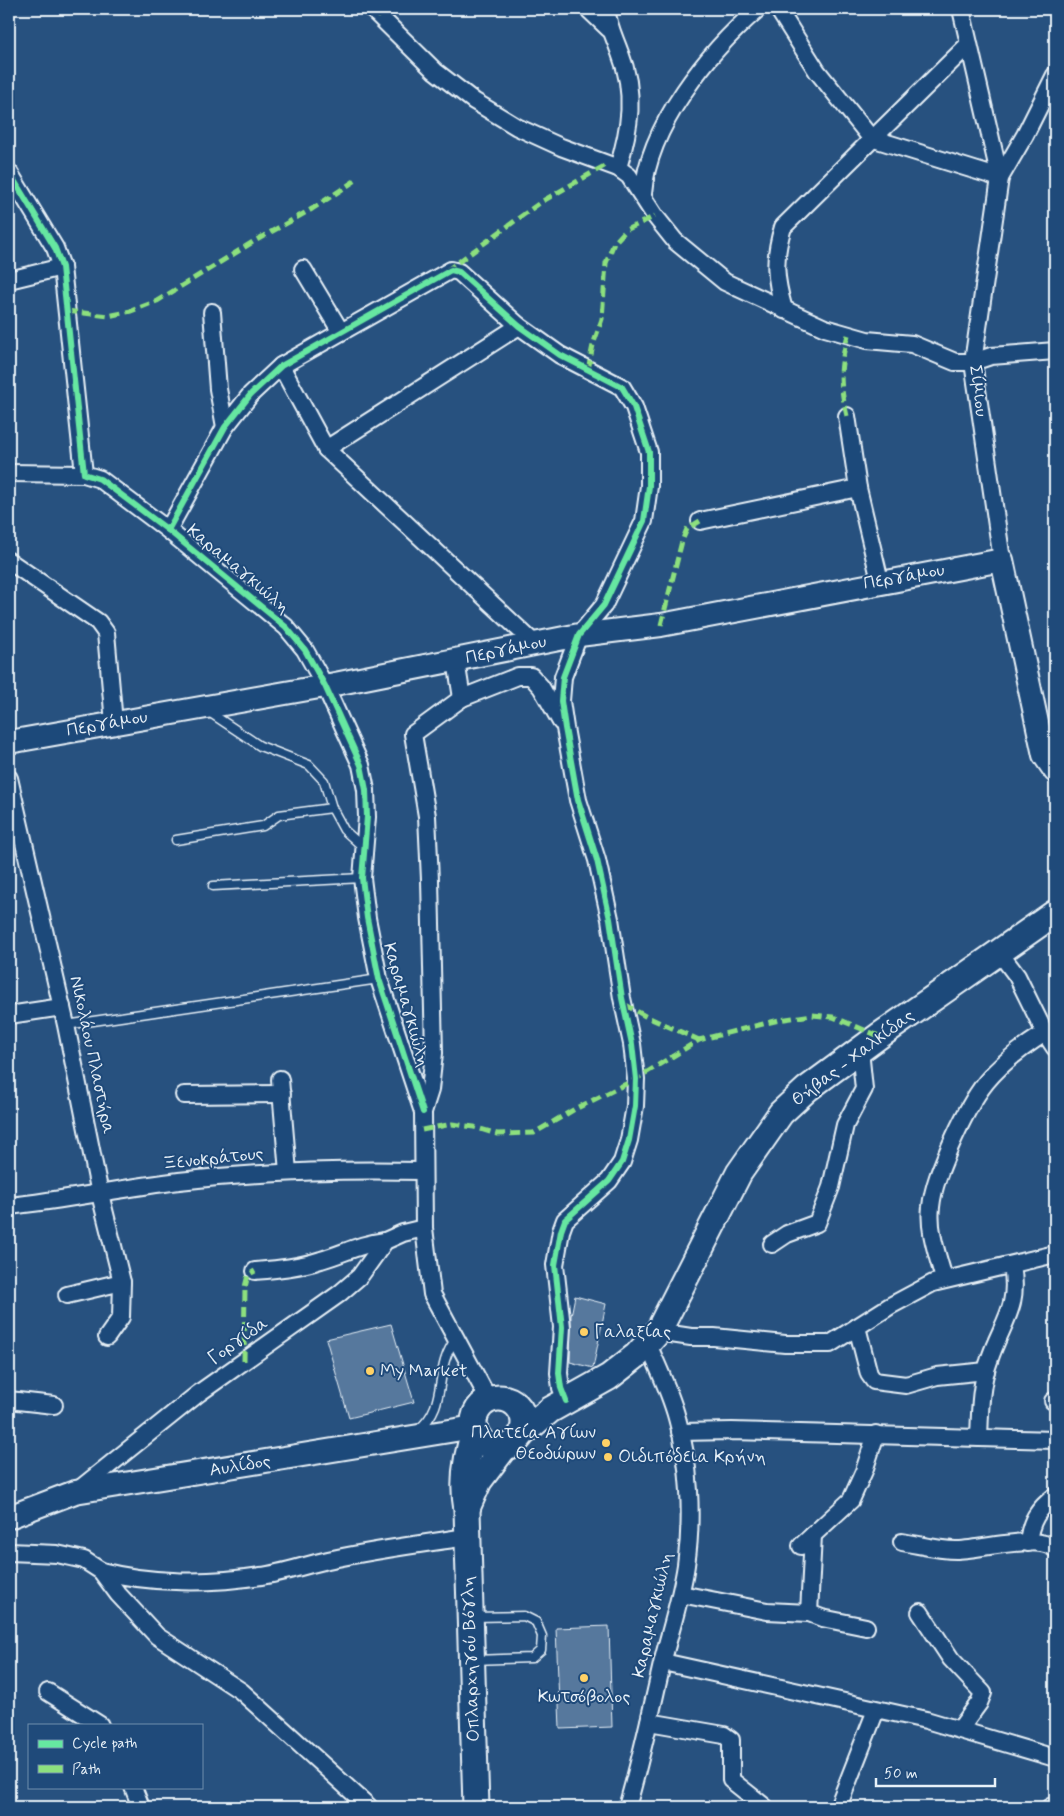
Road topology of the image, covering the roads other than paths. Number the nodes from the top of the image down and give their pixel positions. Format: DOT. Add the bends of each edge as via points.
graph roads {
  1 [pos="372,9"];
  2 [pos="588,9"];
  3 [pos="606,9"];
  4 [pos="758,9"];
  5 [pos="778,9"];
  6 [pos="961,9"];
  7 [pos="609,29"];
  8 [pos="969,44"];
  9 [pos="1054,78"];
  10 [pos="871,138"];
  11 [pos="618,168"];
  12 [pos="9,172"];
  13 [pos="1000,178"];
  14 [pos="643,194"];
  15 [pos="62,266"];
  16 [pos="303,269"];
  17 [pos="9,280"];
  18 [pos="784,310"];
  19 [pos="212,312"];
  20 [pos="519,326"];
  21 [pos="341,332"];
  22 [pos="1055,351"];
  23 [pos="973,362"];
  24 [pos="281,366"];
  25 [pos="846,416"];
  26 [pos="225,427"];
  27 [pos="326,449"];
  28 [pos="9,473"];
  29 [pos="84,474"];
  30 [pos="858,488"];
  31 [pos="700,521"];
  32 [pos="168,530"];
  33 [pos="1002,560"];
  34 [pos="9,561"];
  35 [pos="880,582"];
  36 [pos="579,635"];
  37 [pos="534,643"];
  38 [pos="456,661"];
  39 [pos="325,686"];
  40 [pos="462,698"];
  41 [pos="202,708"];
  42 [pos="114,723"];
  43 [pos="565,728"];
  44 [pos="9,742"];
  45 [pos="1055,771"];
  46 [pos="9,778"];
  47 [pos="332,808"];
  48 [pos="176,840"];
  49 [pos="364,848"];
  50 [pos="362,878"];
  51 [pos="214,886"];
  52 [pos="1043,924"];
  53 [pos="999,952"];
  54 [pos="379,979"];
  55 [pos="62,1007"];
  56 [pos="9,1015"];
  57 [pos="66,1024"];
  58 [pos="1044,1033"];
  59 [pos="1055,1048"];
  60 [pos="860,1050"];
  61 [pos="184,1095"];
  62 [pos="423,1112"];
  63 [pos="422,1171"];
  64 [pos="288,1172"];
  65 [pos="100,1194"];
  66 [pos="9,1206"];
  67 [pos="424,1228"];
  68 [pos="386,1241"];
  69 [pos="772,1244"];
  70 [pos="1055,1254"];
  71 [pos="1012,1266"];
  72 [pos="255,1271"];
  73 [pos="944,1278"];
  74 [pos="122,1282"];
  75 [pos="67,1295"];
  76 [pos="857,1327"];
  77 [pos="107,1337"];
  78 [pos="653,1338"];
  79 [pos="456,1339"];
  80 [pos="986,1371"];
  81 [pos="9,1400"];
  82 [pos="500,1401"];
  83 [pos="566,1401"];
  84 [pos="54,1405"];
  85 [pos="474,1429"];
  86 [pos="680,1432"];
  87 [pos="876,1434"];
  88 [pos="408,1438"];
  89 [pos="979,1438"];
  90 [pos="1055,1440"];
  91 [pos="513,1441"];
  92 [pos="75,1492"];
  93 [pos="1055,1496"];
  94 [pos="467,1510"];
  95 [pos="9,1517"];
  96 [pos="467,1537"];
  97 [pos="902,1542"];
  98 [pos="1028,1543"];
  99 [pos="1055,1549"];
  100 [pos="9,1552"];
  101 [pos="101,1571"];
  102 [pos="681,1594"];
  103 [pos="920,1612"];
  104 [pos="809,1613"];
  105 [pos="470,1618"];
  106 [pos="866,1627"];
  107 [pos="472,1660"];
  108 [pos="663,1662"];
  109 [pos="48,1692"];
  110 [pos="876,1710"];
  111 [pos="649,1722"];
  112 [pos="98,1724"];
  113 [pos="960,1730"];
  114 [pos="1055,1758"];
  115 [pos="133,1788"];
  116 [pos="1055,1805"];
  117 [pos="141,1807"];
  118 [pos="369,1807"];
  119 [pos="476,1807"];
  120 [pos="627,1807"];
  121 [pos="765,1807"];
  122 [pos="838,1807"];
  123 [pos="1050,1807"];
  1 -- 11 [label="street" via="435,71 474,101 517,127"];
  2 -- 7 [label="street"];
  3 -- 7 [label="street"];
  4 -- 14 [label="street" via="721,42 684,92 655,143"];
  5 -- 10 [label="street" via="817,71"];
  6 -- 8 [label="street, Σίμιου"];
  7 -- 11 [label="street" via="620,52 631,102 630,125"];
  8 -- 10 [label="street"];
  8 -- 13 [label="street, Σίμιου"];
  9 -- 13 [label="street"];
  10 -- 13 [label="street"];
  10 -- 18 [label="street" via="783,227 774,268"];
  11 -- 14 [label="street"];
  12 -- 15 [label="street" via="55,248"];
  13 -- 23 [label="street, Σίμιου"];
  14 -- 18 [label="street" via="655,216 676,241 713,273"];
  15 -- 17 [label="street"];
  15 -- 29 [label="street"];
  16 -- 21 [label="street"];
  18 -- 23 [label="street" via="848,335 912,344 955,362"];
  19 -- 26 [label="street" via="218,389"];
  20 -- 21 [label="street" via="459,272 451,270"];
  20 -- 27 [label="street"];
  20 -- 36 [label="street" via="560,355 622,387 634,406 649,452 644,521 604,605"];
  21 -- 24 [label="street"];
  22 -- 23 [label="street" via="991,356"];
  23 -- 33 [label="street, Σίμιου"];
  24 -- 26 [label="street" via="251,394"];
  24 -- 27 [label="street"];
  25 -- 30 [label="street"];
  26 -- 32 [label="street"];
  27 -- 37 [label="street"];
  28 -- 29 [label="street"];
  29 -- 32 [label="street, Καραμαγκιώλη" via="100,480"];
  30 -- 31 [label="street"];
  30 -- 35 [label="street"];
  32 -- 39 [label="street, Καραμαγκιώλη" via="286,627 305,650"];
  33 -- 35 [label="street, Περγάμου"];
  33 -- 45 [label="street, Σίμιου" via="1044,755"];
  34 -- 42 [label="street" via="98,622 106,633"];
  35 -- 36 [label="street, Περγάμου" via="661,624"];
  36 -- 37 [label="street, Περγάμου"];
  36 -- 43 [label="street" via="563,677 561,701"];
  37 -- 38 [label="street, Περγάμου"];
  38 -- 39 [label="street, Περγάμου"];
  38 -- 40 [label="street"];
  39 -- 41 [label="street, Περγάμου"];
  39 -- 49 [label="street, Καραμαγκιώλη" via="360,765 366,790"];
  40 -- 43 [label="street" via="518,676 531,676"];
  40 -- 62 [label="street" via="413,734 427,816 430,880 434,1053 430,1090"];
  41 -- 42 [label="street, Περγάμου"];
  41 -- 47 [label="lane" via="260,746 309,765 324,781"];
  42 -- 44 [label="street, Περγάμου"];
  43 -- 83 [label="street" via="578,800 597,860 610,919 636,1079 630,1140 622,1162 609,1181 565,1220 561,1231 555,1265 562,1327 560,1388"];
  46 -- 55 [label="street, Νικολάου Πλαστήρα"];
  47 -- 48 [label="lane" via="280,815 263,826"];
  47 -- 49 [label="lane" via="344,830"];
  49 -- 50 [label="street, Καραμαγκιώλη"];
  50 -- 51 [label="lane"];
  50 -- 54 [label="street, Καραμαγκιώλη"];
  52 -- 53 [label="main road, Θήβας - Χαλκίδας"];
  53 -- 58 [label="street" via="1030,998"];
  53 -- 60 [label="main road, Θήβας - Χαλκίδας"];
  54 -- 57 [label="lane"];
  54 -- 62 [label="street, Καραμαγκιώλη"];
  55 -- 56 [label="street"];
  55 -- 57 [label="street, Νικολάου Πλαστήρα"];
  57 -- 65 [label="street, Νικολάου Πλαστήρα"];
  58 -- 59 [label="street"];
  58 -- 73 [label="street" via="998,1067 976,1093 937,1178 931,1223"];
  60 -- 69 [label="street" via="864,1089 845,1125 831,1187 820,1217 817,1223 787,1234"];
  60 -- 78 [label="main road, Θήβας - Χαλκίδας" via="807,1089 781,1113 763,1136 739,1173"];
  61 -- 64 [label="street" via="281,1087"];
  62 -- 63 [label="street"];
  63 -- 64 [label="street, Ξενοκράτους"];
  63 -- 67 [label="street"];
  64 -- 65 [label="street, Ξενοκράτους" via="176,1182"];
  65 -- 66 [label="street, Ξενοκράτους"];
  65 -- 74 [label="street, Νικολάου Πλαστήρα"];
  67 -- 68 [label="street"];
  67 -- 79 [label="street" via="432,1294"];
  68 -- 72 [label="street" via="364,1243 312,1262"];
  68 -- 92 [label="street, Γοργίδα" via="360,1276 340,1294 199,1393"];
  70 -- 71 [label="street"];
  71 -- 73 [label="street"];
  71 -- 80 [label="street" via="1016,1284 1014,1303"];
  73 -- 76 [label="street" via="896,1302"];
  74 -- 75 [label="street"];
  74 -- 77 [label="street, Νικολάου Πλαστήρα" via="121,1317"];
  76 -- 78 [label="street" via="830,1344 814,1345 692,1337"];
  76 -- 80 [label="street" via="869,1374 874,1381 906,1385 936,1376"];
  78 -- 83 [label="main road, Θήβας - Χαλκίδας" via="609,1377"];
  78 -- 86 [label="street, Καραμαγκιώλη"];
  79 -- 82 [label="street"];
  79 -- 88 [label="lane" via="448,1348 443,1362 441,1392 435,1410"];
  80 -- 89 [label="street"];
  81 -- 84 [label="street"];
  82 -- 83 [label="main road, Θήβας - Χαλκίδας"];
  82 -- 85 [label="main road" via="478,1408"];
  82 -- 91 [label="main road" via="522,1412 524,1420"];
  83 -- 91 [label="main road, Θήβας - Χαλκίδας" via="541,1416"];
  85 -- 88 [label="street, Αυλίδος"];
  85 -- 91 [label="main road" via="478,1438 489,1447"];
  85 -- 94 [label="main road, Οπλαρχηγού Βόγλη" via="464,1478"];
  86 -- 87 [label="street"];
  86 -- 102 [label="street, Καραμαγκιώλη" via="689,1521"];
  87 -- 89 [label="street"];
  87 -- 104 [label="street" via="851,1500 807,1540"];
  88 -- 92 [label="street, Αυλίδος"];
  89 -- 90 [label="street"];
  91 -- 94 [label="main road, Οπλαρχηγού Βόγλη" via="478,1480"];
  92 -- 95 [label="street, Αυλίδος"];
  93 -- 98 [label="street" via="1037,1512 1029,1530"];
  94 -- 96 [label="main road, Οπλαρχηγού Βόγλη"];
  96 -- 101 [label="street" via="393,1547 245,1578 161,1580 123,1577"];
  96 -- 105 [label="main road, Οπλαρχηγού Βόγλη"];
  97 -- 98 [label="street" via="956,1550"];
  98 -- 99 [label="street" via="1044,1543"];
  100 -- 101 [label="street" via="57,1554 84,1560"];
  101 -- 118 [label="street" via="157,1636 241,1691"];
  102 -- 104 [label="street" via="767,1611"];
  102 -- 108 [label="street, Καραμαγκιώλη"];
  103 -- 113 [label="street" via="951,1659 983,1693 980,1703"];
  104 -- 106 [label="street"];
  105 -- 107 [label="main road, Οπλαρχηγού Βόγλη"];
  105 -- 107 [label="lane" via="524,1616 536,1622 542,1636 541,1650 532,1658"];
  107 -- 119 [label="main road, Οπλαρχηγού Βόγλη"];
  108 -- 110 [label="street"];
  108 -- 111 [label="street, Καραμαγκιώλη"];
  109 -- 112 [label="street"];
  110 -- 113 [label="street"];
  110 -- 122 [label="street"];
  111 -- 120 [label="street, Καραμαγκιώλη"];
  111 -- 121 [label="street" via="724,1735 731,1740 731,1780"];
  113 -- 114 [label="street"];
  115 -- 117 [label="street"];
  116 -- 123 [label="street"];
}
